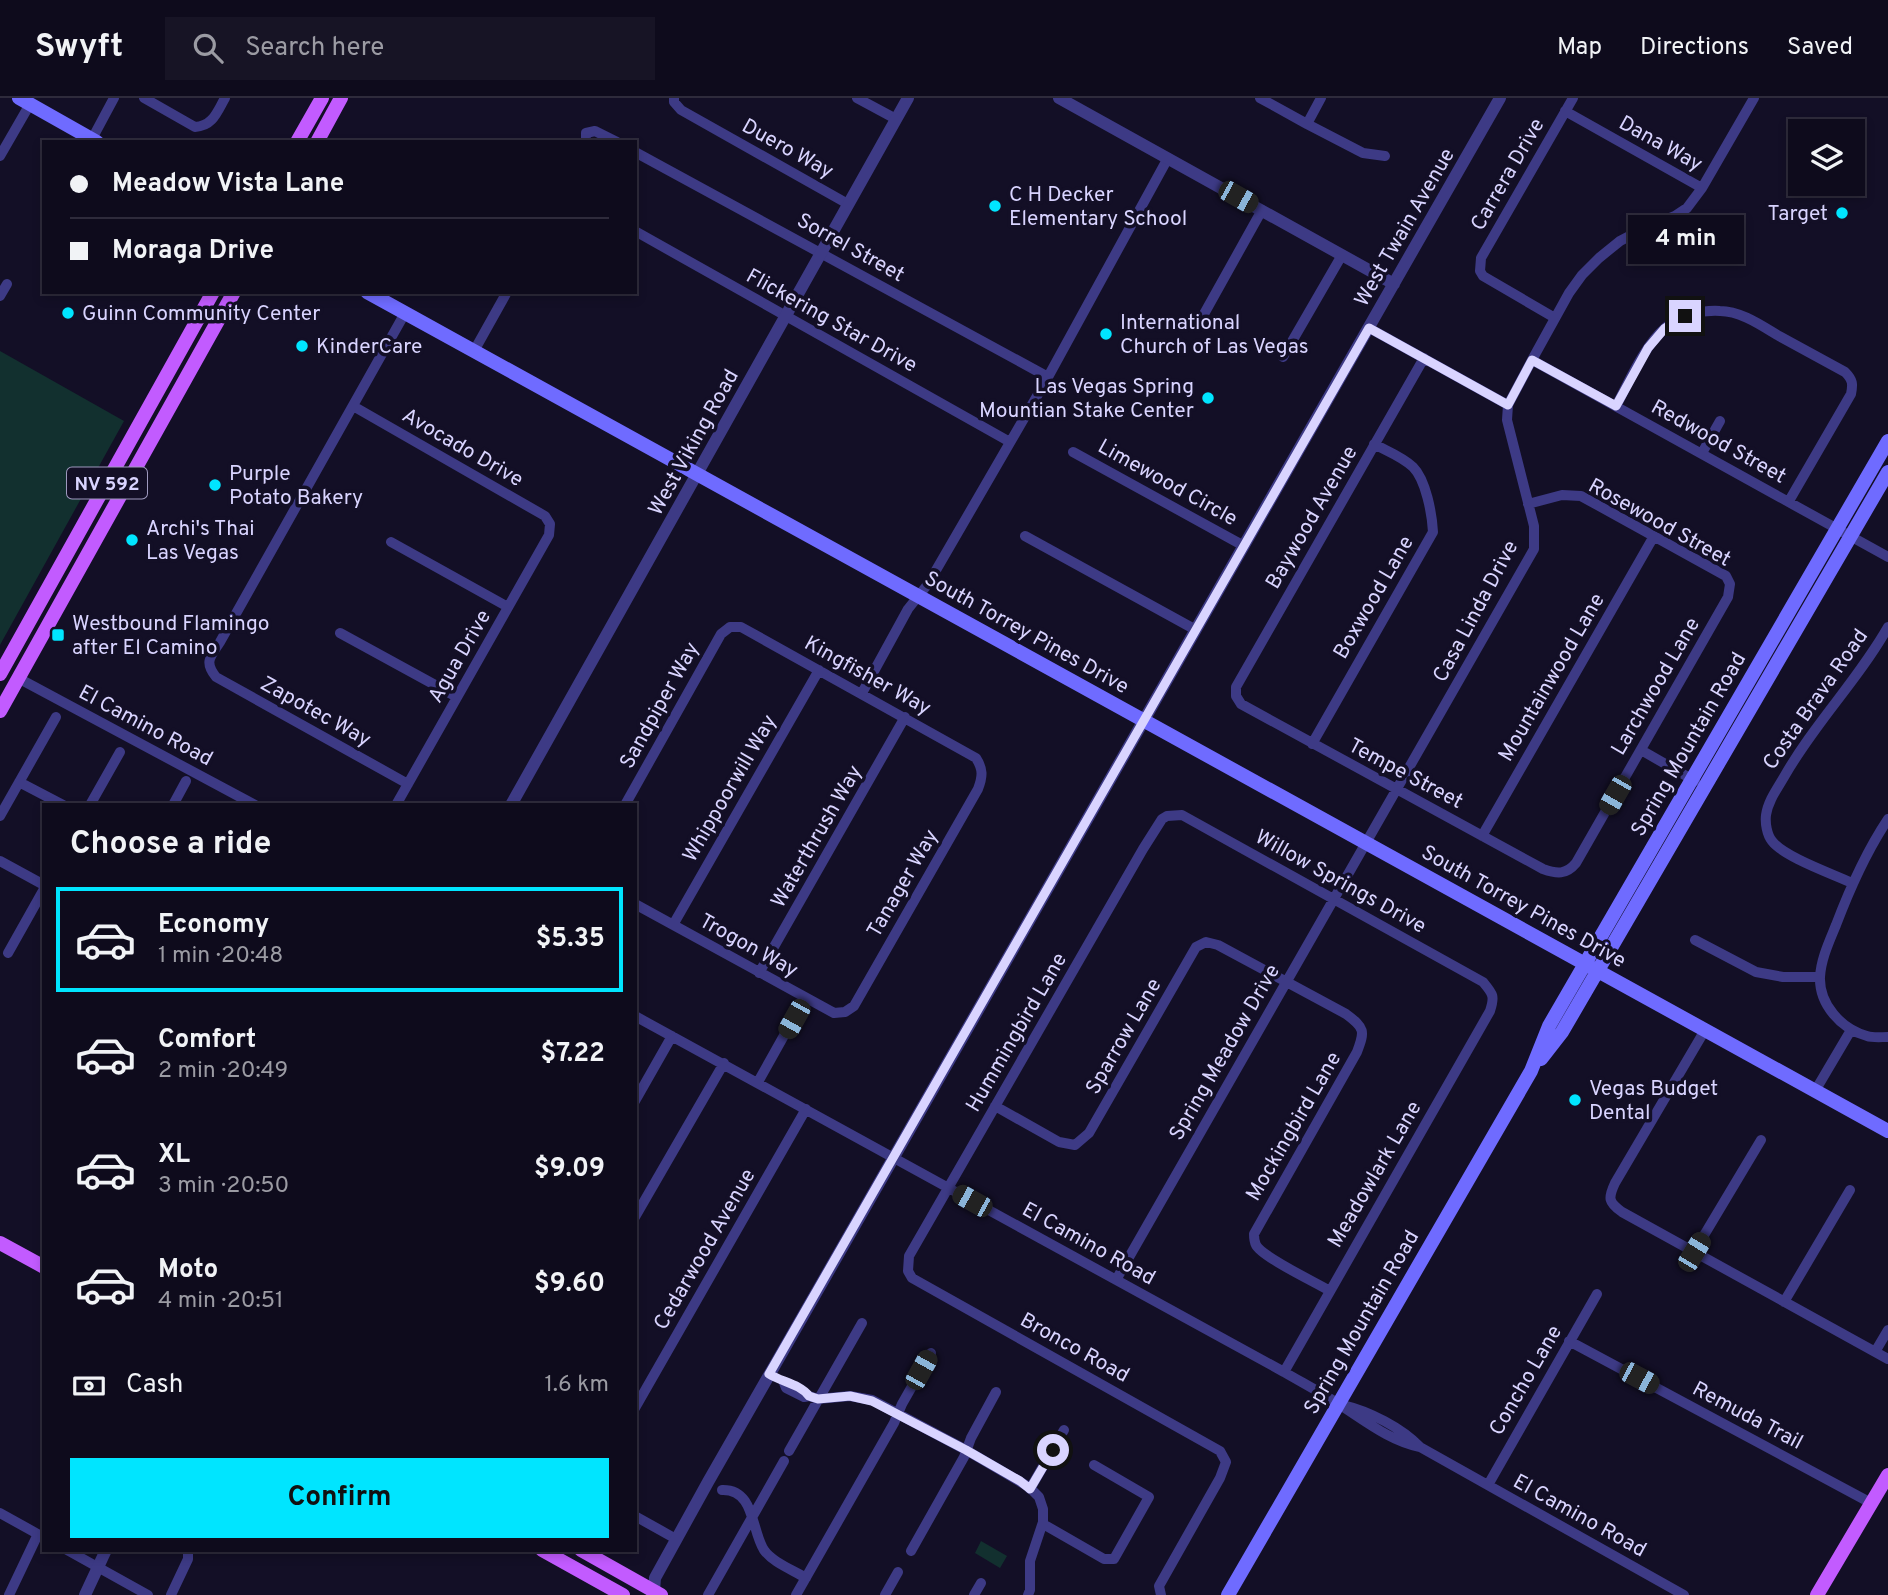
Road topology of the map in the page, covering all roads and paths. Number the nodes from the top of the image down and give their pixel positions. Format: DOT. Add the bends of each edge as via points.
graph roads {
  1 [pos="114,98"];
  2 [pos="144,98"];
  3 [pos="225,98"];
  4 [pos="322,98"];
  5 [pos="341,98"];
  6 [pos="857,98"];
  7 [pos="908,98"];
  8 [pos="1059,98"];
  9 [pos="1260,98"];
  10 [pos="1321,98"];
  11 [pos="1573,98"];
  12 [pos="1754,98"];
  13 [pos="1497,99"];
  14 [pos="674,100"];
  15 [pos="24,101"];
  16 [pos="1565,111"];
  17 [pos="896,119"];
  18 [pos="1307,124"];
  19 [pos="586,137"];
  20 [pos="94,140"];
  21 [pos="298,140"];
  22 [pos="318,140"];
  23 [pos="613,140"];
  24 [pos="637,153"];
  25 [pos="0,156"];
  26 [pos="1385,156"];
  27 [pos="1168,158"];
  28 [pos="1702,188"];
  29 [pos="848,204"];
  30 [pos="1262,210"];
  31 [pos="637,232"];
  32 [pos="821,252"];
  33 [pos="1342,255"];
  34 [pos="7,284"];
  35 [pos="1394,284"];
  36 [pos="212,294"];
  37 [pos="233,294"];
  38 [pos="371,294"];
  39 [pos="506,294"];
  40 [pos="0,296"];
  41 [pos="405,313"];
  42 [pos="1204,314"];
  43 [pos="785,316"];
  44 [pos="1555,318"];
  45 [pos="1369,328"];
  46 [pos="474,351"];
  47 [pos="1283,357"];
  48 [pos="1424,358"];
  49 [pos="1532,360"];
  50 [pos="1048,377"];
  51 [pos="165,379"];
  52 [pos="1508,405"];
  53 [pos="353,406"];
  54 [pos="1616,406"];
  55 [pos="1720,421"];
  56 [pos="1888,441"];
  57 [pos="1010,442"];
  58 [pos="1374,444"];
  59 [pos="125,450"];
  60 [pos="1073,452"];
  61 [pos="1702,453"];
  62 [pos="142,456"];
  63 [pos="1888,472"];
  64 [pos="697,474"];
  65 [pos="121,493"];
  66 [pos="1789,501"];
  67 [pos="1528,504"];
  68 [pos="550,524"];
  69 [pos="1844,532"];
  70 [pos="1025,536"];
  71 [pos="1654,536"];
  72 [pos="391,542"];
  73 [pos="1244,546"];
  74 [pos="1888,557"];
  75 [pos="1730,584"];
  76 [pos="919,596"];
  77 [pos="508,607"];
  78 [pos="730,627"];
  79 [pos="1888,627"];
  80 [pos="1196,630"];
  81 [pos="340,633"];
  82 [pos="21,637"];
  83 [pos="819,670"];
  84 [pos="0,674"];
  85 [pos="18,678"];
  86 [pos="862,693"];
  87 [pos="1236,696"];
  88 [pos="457,697"];
  89 [pos="0,710"];
  90 [pos="56,717"];
  91 [pos="905,717"];
  92 [pos="1144,721"];
  93 [pos="1312,744"];
  94 [pos="1641,750"];
  95 [pos="120,752"];
  96 [pos="982,767"];
  97 [pos="186,781"];
  98 [pos="19,782"];
  99 [pos="1699,783"];
  100 [pos="408,784"];
  101 [pos="1397,789"];
  102 [pos="59,803"];
  103 [pos="91,803"];
  104 [pos="174,803"];
  105 [pos="251,803"];
  106 [pos="397,803"];
  107 [pos="512,803"];
  108 [pos="626,803"];
  109 [pos="1,813"];
  110 [pos="1167,816"];
  111 [pos="1888,819"];
  112 [pos="1482,836"];
  113 [pos="1366,842"];
  114 [pos="0,861"];
  115 [pos="1563,873"];
  116 [pos="1852,883"];
  117 [pos="42,886"];
  118 [pos="42,891"];
  119 [pos="1333,899"];
  120 [pos="637,905"];
  121 [pos="673,925"];
  122 [pos="1695,940"];
  123 [pos="8,953"];
  124 [pos="1592,968"];
  125 [pos="760,973"];
  126 [pos="1821,977"];
  127 [pos="1286,982"];
  128 [pos="1492,992"];
  129 [pos="805,998"];
  130 [pos="845,1012"];
  131 [pos="637,1017"];
  132 [pos="1705,1030"];
  133 [pos="1851,1030"];
  134 [pos="672,1036"];
  135 [pos="1888,1037"];
  136 [pos="724,1063"];
  137 [pos="758,1082"];
  138 [pos="1815,1091"];
  139 [pos="637,1097"];
  140 [pos="995,1106"];
  141 [pos="806,1109"];
  142 [pos="1888,1131"];
  143 [pos="1761,1140"];
  144 [pos="893,1158"];
  145 [pos="948,1188"];
  146 [pos="1850,1189"];
  147 [pos="637,1214"];
  148 [pos="0,1243"];
  149 [pos="1694,1252"];
  150 [pos="42,1266"];
  151 [pos="908,1271"];
  152 [pos="1116,1280"];
  153 [pos="1330,1291"];
  154 [pos="1597,1294"];
  155 [pos="1784,1302"];
  156 [pos="862,1323"];
  157 [pos="1888,1330"];
  158 [pos="1570,1341"];
  159 [pos="1875,1352"];
  160 [pos="931,1353"];
  161 [pos="1888,1359"];
  162 [pos="1284,1372"];
  163 [pos="769,1374"];
  164 [pos="996,1392"];
  165 [pos="814,1397"];
  166 [pos="1339,1404"];
  167 [pos="637,1405"];
  168 [pos="898,1415"];
  169 [pos="1064,1430"];
  170 [pos="966,1450"];
  171 [pos="1094,1465"];
  172 [pos="1888,1475"];
  173 [pos="708,1482"];
  174 [pos="1488,1485"];
  175 [pos="1030,1489"];
  176 [pos="1871,1503"];
  177 [pos="0,1513"];
  178 [pos="752,1515"];
  179 [pos="637,1517"];
  180 [pos="1042,1524"];
  181 [pos="41,1536"];
  182 [pos="676,1539"];
  183 [pos="911,1551"];
  184 [pos="71,1552"];
  185 [pos="105,1552"];
  186 [pos="188,1552"];
  187 [pos="546,1552"];
  188 [pos="584,1552"];
  189 [pos="98,1567"];
  190 [pos="898,1572"];
  191 [pos="806,1578"];
  192 [pos="981,1583"];
  193 [pos="1663,1584"];
  194 [pos="650,1590"];
  195 [pos="9,1595"];
  196 [pos="85,1595"];
  197 [pos="148,1595"];
  198 [pos="171,1595"];
  199 [pos="623,1595"];
  200 [pos="708,1595"];
  201 [pos="796,1595"];
  202 [pos="885,1595"];
  203 [pos="974,1595"];
  204 [pos="1028,1595"];
  205 [pos="1161,1595"];
  206 [pos="1228,1595"];
  207 [pos="1657,1595"];
  208 [pos="1684,1595"];
  209 [pos="1817,1595"];
  1 -- 20 [label="street"];
  2 -- 3 [label="street" via="195,127 212,121"];
  4 -- 21 [label="main road"];
  5 -- 22 [label="main road"];
  6 -- 17 [label="street"];
  7 -- 17 [label="street, West Viking Road"];
  8 -- 27 [label="street"];
  9 -- 18 [label="street"];
  10 -- 18 [label="street"];
  11 -- 16 [label="street, Carrera Drive"];
  12 -- 28 [label="street"];
  13 -- 35 [label="street, West Twain Avenue"];
  14 -- 29 [label="street, Duero Way" via="681,110"];
  15 -- 20 [label="main road"];
  15 -- 25 [label="street"];
  16 -- 28 [label="street, Dana Way"];
  16 -- 44 [label="street, Carrera Drive" via="1481,258 1480,271"];
  17 -- 29 [label="street, West Viking Road"];
  18 -- 26 [label="street" via="1363,153"];
  19 -- 23 [label="street" via="595,131"];
  24 -- 32 [label="street, Sorrel Street"];
  27 -- 30 [label="street"];
  27 -- 50 [label="street"];
  28 -- 44 [label="street" via="1687,208 1620,241 1599,258 1582,275"];
  29 -- 32 [label="street, West Viking Road"];
  30 -- 33 [label="street"];
  30 -- 42 [label="street"];
  31 -- 43 [label="street, Flickering Star Drive"];
  32 -- 43 [label="street, West Viking Road"];
  32 -- 50 [label="street, Sorrel Street"];
  33 -- 35 [label="street"];
  33 -- 47 [label="street"];
  34 -- 40 [label="street"];
  35 -- 45 [label="street, West Twain Avenue"];
  36 -- 51 [label="main road, NV 592"];
  37 -- 62 [label="main road, NV 592"];
  38 -- 41 [label="main road, South Torrey Pines Drive"];
  39 -- 46 [label="street"];
  41 -- 46 [label="main road, South Torrey Pines Drive"];
  41 -- 53 [label="street"];
  43 -- 57 [label="street, Flickering Star Drive"];
  43 -- 64 [label="street, West Viking Road"];
  44 -- 49 [label="street"];
  45 -- 48 [label="street"];
  45 -- 73 [label="street, West Twain Avenue"];
  46 -- 64 [label="main road, South Torrey Pines Drive"];
  48 -- 52 [label="street"];
  48 -- 58 [label="street, Baywood Avenue"];
  49 -- 52 [label="street"];
  49 -- 54 [label="street, Redwood Street"];
  50 -- 57 [label="street"];
  51 -- 59 [label="main road, NV 592"];
  51 -- 62 [label="main road" via="158,409 139,444"];
  52 -- 67 [label="street, Casa Linda Drive" via="1507,420"];
  53 -- 68 [label="street, Avocado Drive" via="545,516"];
  53 -- 100 [label="street, Zapotec Way" via="209,657 209,668 216,677"];
  54 -- 61 [label="street, Redwood Street"];
  54 -- 66 [label="street" via="1648,348 1665,328 1697,312 1721,310 1753,321 1846,372 1852,379 1851,394"];
  55 -- 61 [label="street"];
  56 -- 69 [label="main road, Spring Mountain Road"];
  57 -- 76 [label="street"];
  58 -- 87 [label="street, Baywood Avenue" via="1236,687"];
  58 -- 93 [label="street, Boxwood Lane" via="1416,470 1433,531"];
  59 -- 65 [label="main road" via="130,456"];
  59 -- 82 [label="main road, NV 592"];
  60 -- 73 [label="street, Limewood Circle"];
  61 -- 66 [label="street, Redwood Street"];
  62 -- 65 [label="main road, NV 592"];
  63 -- 69 [label="main road, Spring Mountain Road"];
  64 -- 76 [label="main road, South Torrey Pines Drive"];
  64 -- 107 [label="street, West Viking Road"];
  65 -- 85 [label="main road, NV 592"];
  66 -- 69 [label="street, Redwood Street"];
  67 -- 71 [label="street, Rosewood Street" via="1562,495 1581,496"];
  67 -- 101 [label="street, Casa Linda Drive" via="1534,549"];
  68 -- 77 [label="street, Agua Drive" via="549,535"];
  69 -- 74 [label="street, Redwood Street"];
  69 -- 99 [label="main road, Spring Mountain Road"];
  70 -- 80 [label="street"];
  71 -- 75 [label="street, Rosewood Street" via="1726,576"];
  71 -- 112 [label="street, Mountainwood Lane"];
  72 -- 77 [label="street"];
  73 -- 80 [label="street, West Twain Avenue"];
  75 -- 94 [label="street, Larchwood Lane" via="1728,597"];
  76 -- 86 [label="street"];
  76 -- 92 [label="main road, South Torrey Pines Drive"];
  77 -- 88 [label="street, Agua Drive"];
  78 -- 83 [label="street, Kingfisher Way" via="741,628"];
  78 -- 108 [label="street, Sandpiper Way" via="721,634"];
  79 -- 116 [label="street, Costa Brava Road" via="1793,761 1765,817 1772,842"];
  80 -- 92 [label="street, West Twain Avenue"];
  81 -- 88 [label="street"];
  82 -- 84 [label="main road, NV 592"];
  82 -- 85 [label="main road" via="23,650 15,670"];
  83 -- 86 [label="street, Kingfisher Way"];
  83 -- 121 [label="street, Whippoorwill Way"];
  85 -- 89 [label="main road, NV 592"];
  85 -- 105 [label="street, El Camino Road"];
  86 -- 91 [label="street, Kingfisher Way"];
  87 -- 93 [label="street, Tempe Street" via="1241,704"];
  88 -- 100 [label="street, Agua Drive"];
  90 -- 98 [label="street"];
  91 -- 96 [label="street, Kingfisher Way" via="976,758"];
  91 -- 125 [label="street, Waterthrush Way"];
  92 -- 113 [label="main road, South Torrey Pines Drive"];
  92 -- 144 [label="street, West Twain Avenue"];
  93 -- 101 [label="street, Tempe Street"];
  94 -- 99 [label="street"];
  94 -- 115 [label="street, Larchwood Lane" via="1576,863"];
  95 -- 103 [label="street"];
  96 -- 130 [label="street, Tanager Way" via="978,789 854,1006"];
  97 -- 104 [label="street"];
  98 -- 102 [label="street"];
  98 -- 109 [label="street"];
  99 -- 124 [label="main road, Spring Mountain Road"];
  100 -- 106 [label="street, Agua Drive"];
  101 -- 112 [label="street, Tempe Street"];
  101 -- 113 [label="street, Casa Linda Drive"];
  110 -- 119 [label="street, Willow Springs Drive" via="1182,816"];
  110 -- 140 [label="street, Hummingbird Lane" via="1143,849"];
  111 -- 116 [label="street"];
  112 -- 115 [label="street, Tempe Street" via="1543,869"];
  113 -- 119 [label="street, Spring Meadow Drive"];
  113 -- 124 [label="main road, South Torrey Pines Drive"];
  114 -- 117 [label="street"];
  116 -- 126 [label="street" via="1824,956"];
  118 -- 123 [label="street"];
  119 -- 127 [label="street, Spring Meadow Drive"];
  119 -- 128 [label="street, Willow Springs Drive" via="1483,982"];
  120 -- 121 [label="street, Trogon Way"];
  121 -- 125 [label="street, Trogon Way"];
  122 -- 126 [label="street" via="1756,972"];
  124 -- 132 [label="main road, South Torrey Pines Drive"];
  124 -- 166 [label="main road, Spring Mountain Road" via="1562,1032 1531,1071"];
  125 -- 129 [label="street, Trogon Way"];
  126 -- 133 [label="street" via="1822,993 1834,1016"];
  127 -- 140 [label="street, Sparrow Lane" via="1218,945 1200,944 1089,1133 1075,1145 1059,1142"];
  127 -- 152 [label="street, Spring Meadow Drive"];
  127 -- 153 [label="street, Mockingbird Lane" via="1346,1014 1358,1023 1363,1035 1254,1234 1254,1242 1266,1255"];
  128 -- 153 [label="street, Meadowlark Lane" via="1489,1011"];
  129 -- 130 [label="street, Trogon Way" via="834,1013"];
  129 -- 137 [label="street"];
  131 -- 134 [label="street, El Camino Road"];
  132 -- 138 [label="main road, South Torrey Pines Drive"];
  132 -- 149 [label="street" via="1610,1194 1622,1212"];
  133 -- 135 [label="street" via="1869,1037"];
  133 -- 138 [label="street"];
  134 -- 136 [label="street, El Camino Road"];
  134 -- 139 [label="street"];
  136 -- 137 [label="street, El Camino Road"];
  136 -- 147 [label="street"];
  137 -- 141 [label="street, El Camino Road"];
  138 -- 142 [label="main road, South Torrey Pines Drive"];
  140 -- 145 [label="street, Hummingbird Lane"];
  141 -- 144 [label="street, El Camino Road"];
  141 -- 167 [label="street, Cedarwood Avenue"];
  143 -- 149 [label="street"];
  144 -- 145 [label="street, El Camino Road"];
  144 -- 163 [label="street, West Twain Avenue"];
  145 -- 151 [label="street, Hummingbird Lane" via="909,1256"];
  145 -- 152 [label="street, El Camino Road"];
  146 -- 155 [label="street"];
  148 -- 150 [label="main road"];
  149 -- 155 [label="street"];
  151 -- 205 [label="street, Bronco Road" via="912,1278 1208,1442 1224,1456 1220,1478 1159,1586"];
  152 -- 162 [label="street, El Camino Road"];
  153 -- 162 [label="street, Meadowlark Lane"];
  154 -- 158 [label="street, Concho Lane"];
  155 -- 159 [label="street"];
  156 -- 165 [label="street"];
  157 -- 159 [label="street"];
  158 -- 174 [label="street, Concho Lane"];
  158 -- 176 [label="street, Remuda Trail"];
  159 -- 161 [label="street"];
  160 -- 168 [label="street"];
  162 -- 166 [label="street, El Camino Road"];
  163 -- 165 [label="street" via="796,1394"];
  163 -- 173 [label="street, West Twain Avenue"];
  164 -- 170 [label="street"];
  165 -- 168 [label="street" via="850,1396"];
  165 -- 178 [label="street"];
  166 -- 174 [label="street, El Camino Road" via="1359,1409 1410,1436 1420,1447"];
  166 -- 206 [label="main road, Spring Mountain Road"];
  168 -- 170 [label="street"];
  168 -- 191 [label="street"];
  169 -- 175 [label="street"];
  170 -- 175 [label="street"];
  170 -- 183 [label="street"];
  171 -- 180 [label="street" via="1149,1497 1114,1559 1104,1559"];
  172 -- 176 [label="main road"];
  173 -- 178 [label="street" via="746,1504"];
  173 -- 182 [label="street, West Twain Avenue"];
  174 -- 193 [label="street, El Camino Road"];
  175 -- 180 [label="street" via="1039,1497"];
  176 -- 209 [label="main road"];
  177 -- 181 [label="street"];
  178 -- 191 [label="street" via="764,1551"];
  178 -- 200 [label="street"];
  179 -- 182 [label="street"];
  180 -- 204 [label="street" via="1030,1561"];
  181 -- 195 [label="street"];
  182 -- 194 [label="street, West Twain Avenue"];
  184 -- 189 [label="street"];
  185 -- 189 [label="street"];
  186 -- 198 [label="street"];
  187 -- 199 [label="main road"];
  188 -- 194 [label="main road"];
  189 -- 196 [label="street"];
  189 -- 197 [label="street"];
  190 -- 202 [label="street"];
  191 -- 201 [label="street"];
  192 -- 203 [label="street"];
  193 -- 207 [label="street"];
  193 -- 208 [label="street, El Camino Road"];
}
